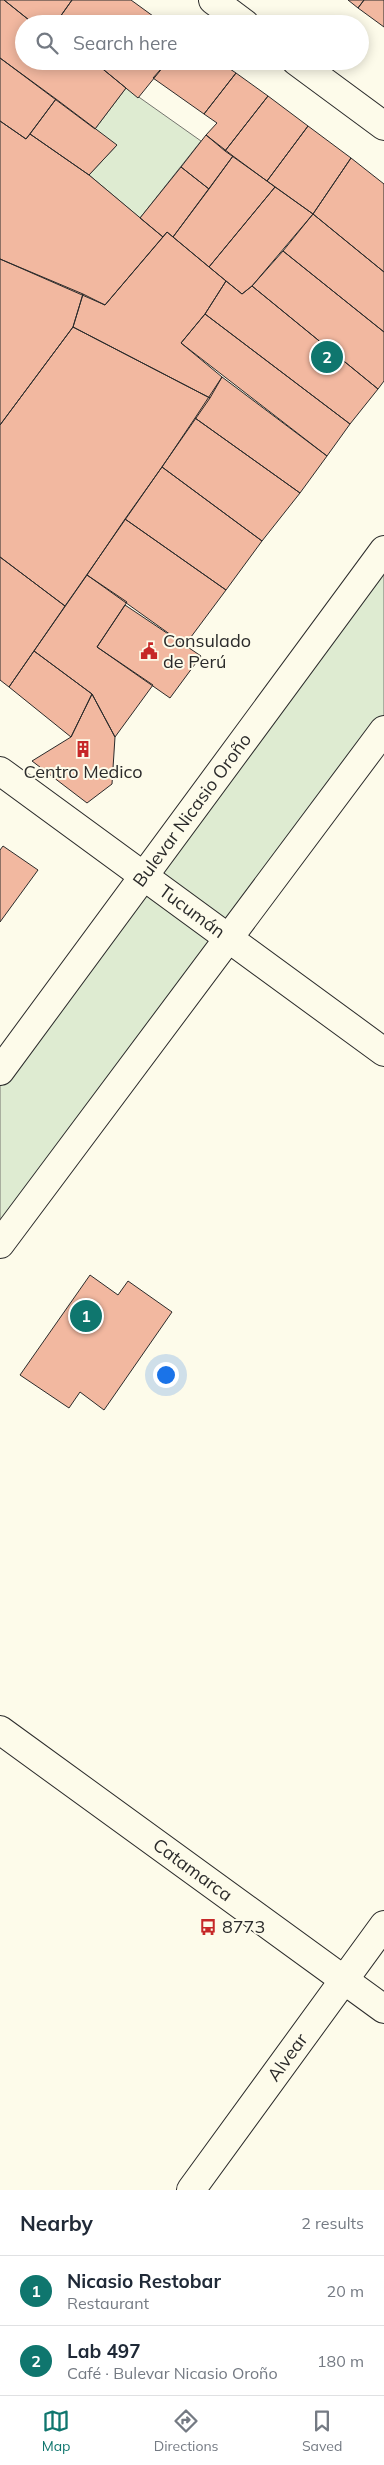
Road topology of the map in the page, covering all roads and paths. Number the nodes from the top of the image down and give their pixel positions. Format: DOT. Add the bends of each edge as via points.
graph roads {
  1 [pos="213,0"];
  2 [pos="233,15"];
  3 [pos="308,70"];
  4 [pos="384,126"];
  5 [pos="384,550"];
  6 [pos="384,730"];
  7 [pos="0,771"];
  8 [pos="144,875"];
  9 [pos="227,939"];
  10 [pos="384,1052"];
  11 [pos="0,1071"];
  12 [pos="0,1244"];
  13 [pos="0,1730"];
  14 [pos="384,1925"];
  15 [pos="344,1980"];
  16 [pos="384,2009"];
  17 [pos="191,2190"];
  1 -- 2 [label="main road"];
  3 -- 4 [label="main road"];
  5 -- 8 [label="main road, Bulevar Nicasio Oroño"];
  6 -- 9 [label="main road"];
  7 -- 8 [label="main road, Tucumán"];
  8 -- 9 [label="main road, Tucumán"];
  8 -- 11 [label="main road, Bulevar Nicasio Oroño"];
  9 -- 10 [label="main road, Tucumán"];
  9 -- 12 [label="main road"];
  13 -- 15 [label="main road, Catamarca"];
  14 -- 15 [label="main road, Alvear"];
  15 -- 16 [label="main road, Catamarca"];
  15 -- 17 [label="main road, Alvear"];
}
